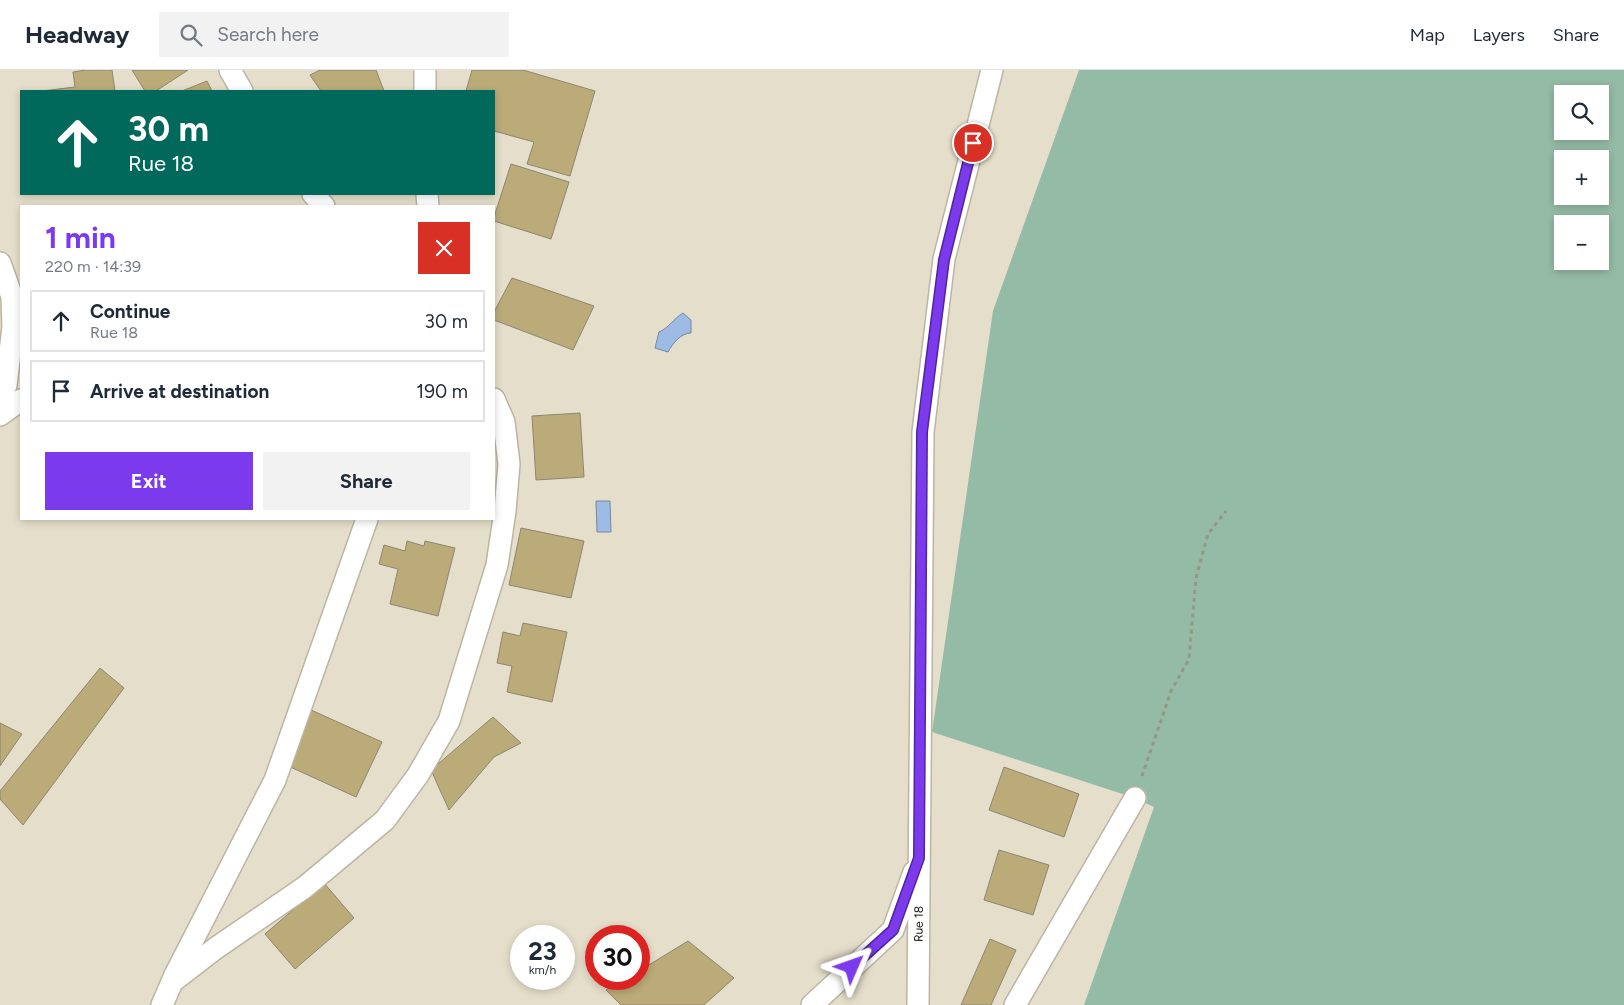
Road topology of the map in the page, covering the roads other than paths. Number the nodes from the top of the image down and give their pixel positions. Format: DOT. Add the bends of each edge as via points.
graph roads {
  1 [pos="230,70"];
  2 [pos="425,70"];
  3 [pos="992,70"];
  4 [pos="241,90"];
  5 [pos="425,90"];
  6 [pos="314,195"];
  7 [pos="323,205"];
  8 [pos="0,263"];
  9 [pos="0,399"];
  10 [pos="20,401"];
  11 [pos="495,401"];
  12 [pos="0,415"];
  13 [pos="367,520"];
  14 [pos="1135,798"];
  15 [pos="919,858"];
  16 [pos="172,982"];
  17 [pos="162,1005"];
  18 [pos="812,1005"];
  19 [pos="918,1005"];
  20 [pos="1015,1005"];
  1 -- 4 [label="street"];
  2 -- 5 [label="street"];
  3 -- 15 [label="street, Rue 18" via="944,260 922,432"];
  6 -- 7 [label="street"];
  8 -- 9 [label="street" via="12,297 13,326 6,385"];
  10 -- 12 [label="street"];
  11 -- 16 [label="street" via="504,422 509,464 505,511 497,565 450,721 418,775 385,820 305,888"];
  13 -- 16 [label="street" via="275,780"];
  14 -- 20 [label="street"];
  15 -- 18 [label="street" via="893,930"];
  15 -- 19 [label="street, Rue 18"];
  16 -- 17 [label="street"];
}
